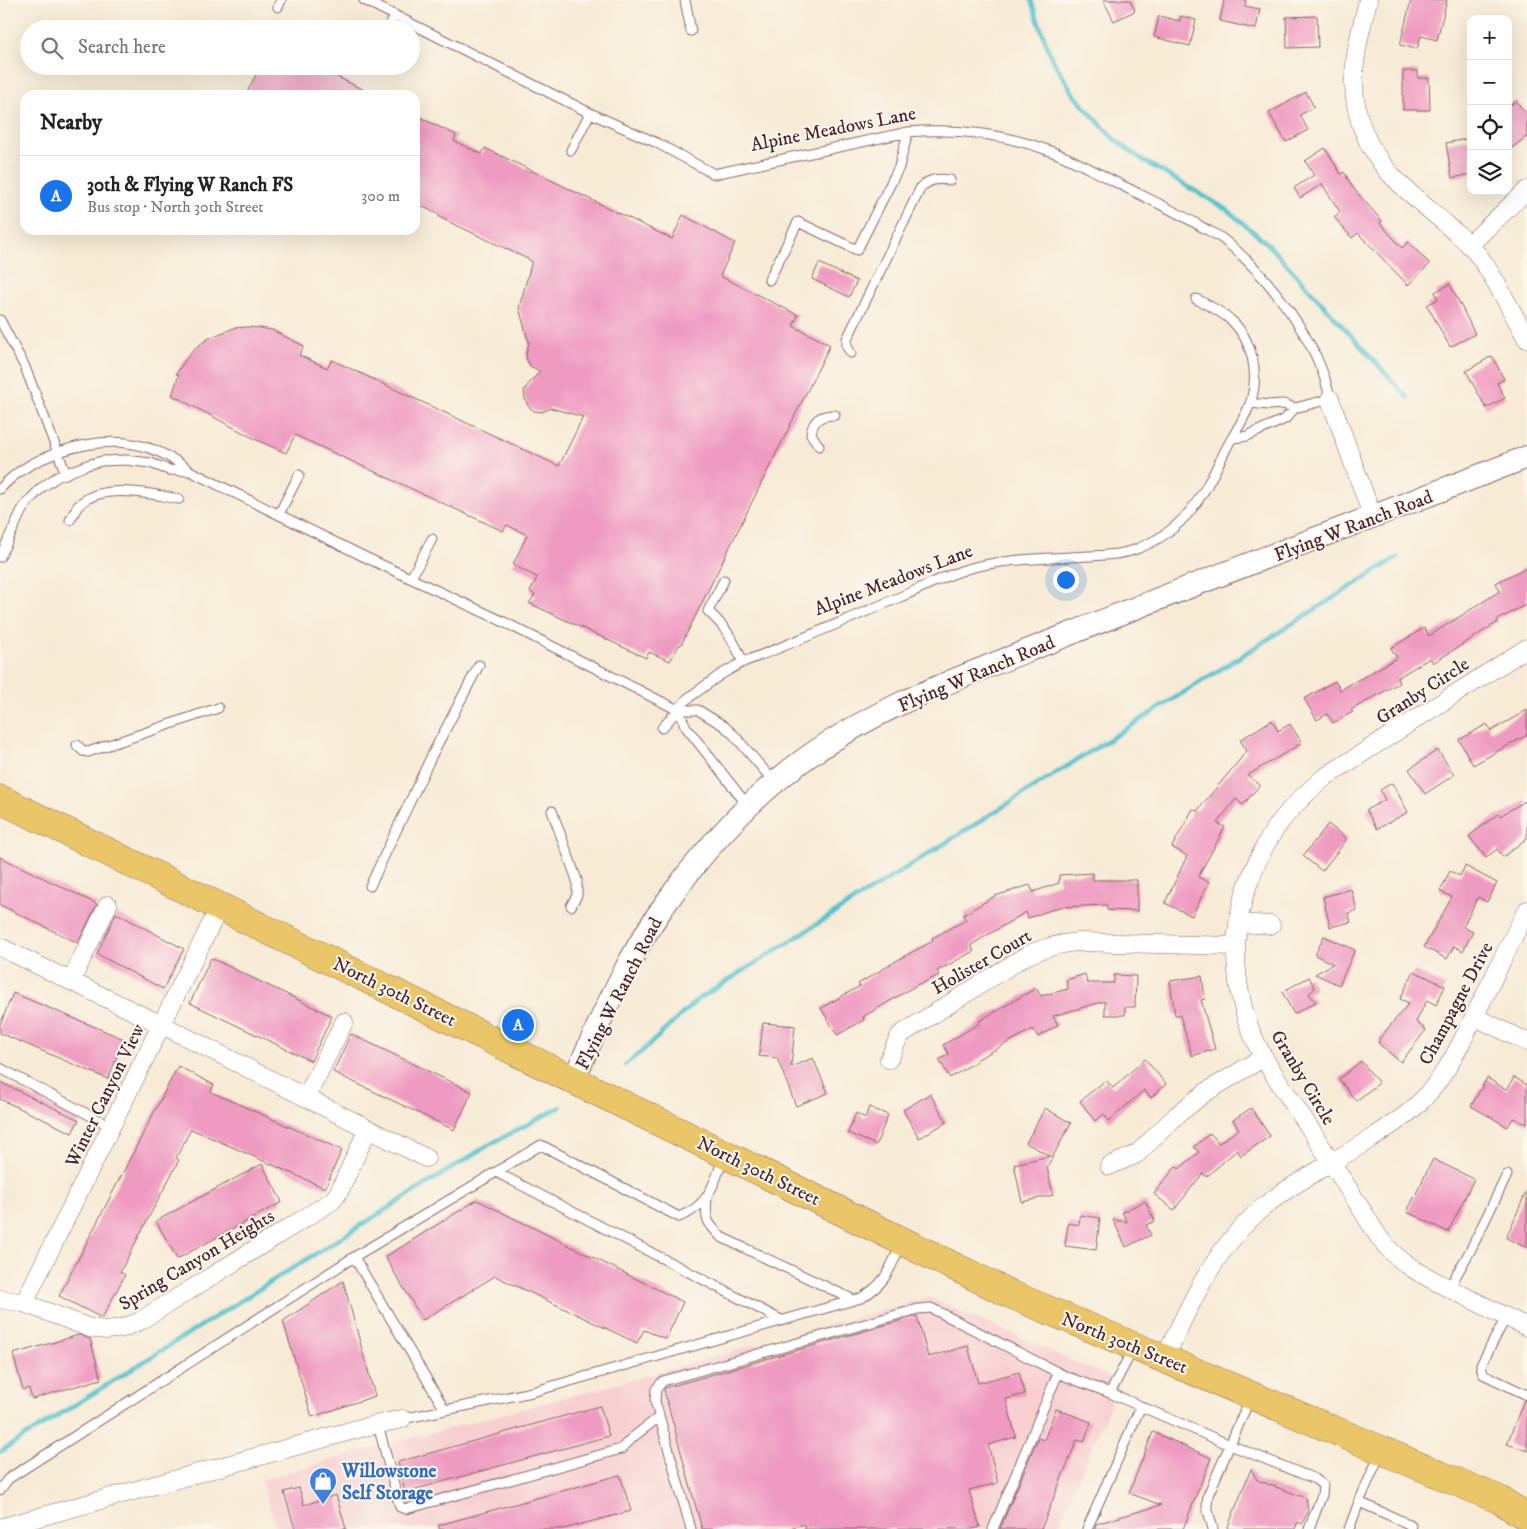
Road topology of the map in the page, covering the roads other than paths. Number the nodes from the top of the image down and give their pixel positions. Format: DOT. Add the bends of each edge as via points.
graph roads {
  1 [pos="364,0"];
  2 [pos="685,0"];
  3 [pos="1368,0"];
  4 [pos="395,15"];
  5 [pos="392,20"];
  6 [pos="405,20"];
  7 [pos="420,28"];
  8 [pos="691,31"];
  9 [pos="590,113"];
  10 [pos="908,132"];
  11 [pos="571,150"];
  12 [pos="950,180"];
  13 [pos="1527,190"];
  14 [pos="1469,245"];
  15 [pos="769,280"];
  16 [pos="1196,300"];
  17 [pos="0,320"];
  18 [pos="1527,339"];
  19 [pos="852,353"];
  20 [pos="1330,399"];
  21 [pos="1250,403"];
  22 [pos="1295,408"];
  23 [pos="835,415"];
  24 [pos="1233,438"];
  25 [pos="819,446"];
  26 [pos="58,453"];
  27 [pos="1527,457"];
  28 [pos="190,471"];
  29 [pos="66,474"];
  30 [pos="298,475"];
  31 [pos="0,489"];
  32 [pos="179,498"];
  33 [pos="279,514"];
  34 [pos="1373,518"];
  35 [pos="70,520"];
  36 [pos="432,539"];
  37 [pos="0,557"];
  38 [pos="411,578"];
  39 [pos="724,580"];
  40 [pos="1527,648"];
  41 [pos="743,662"];
  42 [pos="479,665"];
  43 [pos="218,708"];
  44 [pos="678,710"];
  45 [pos="662,728"];
  46 [pos="77,745"];
  47 [pos="775,783"];
  48 [pos="0,799"];
  49 [pos="748,807"];
  50 [pos="552,811"];
  51 [pos="370,886"];
  52 [pos="108,905"];
  53 [pos="220,906"];
  54 [pos="571,906"];
  55 [pos="1527,910"];
  56 [pos="1238,923"];
  57 [pos="1271,925"];
  58 [pos="1236,946"];
  59 [pos="0,947"];
  60 [pos="71,981"];
  61 [pos="1474,1016"];
  62 [pos="344,1022"];
  63 [pos="162,1025"];
  64 [pos="1527,1042"];
  65 [pos="1264,1056"];
  66 [pos="889,1059"];
  67 [pos="0,1068"];
  68 [pos="574,1079"];
  69 [pos="306,1098"];
  70 [pos="112,1127"];
  71 [pos="368,1129"];
  72 [pos="725,1153"];
  73 [pos="426,1158"];
  74 [pos="1332,1163"];
  75 [pos="1108,1166"];
  76 [pos="496,1172"];
  77 [pos="1507,1175"];
  78 [pos="707,1198"];
  79 [pos="903,1241"];
  80 [pos="354,1258"];
  81 [pos="1448,1288"];
  82 [pos="0,1299"];
  83 [pos="854,1300"];
  84 [pos="24,1303"];
  85 [pos="1506,1317"];
  86 [pos="781,1320"];
  87 [pos="1527,1327"];
  88 [pos="1134,1346"];
  89 [pos="1165,1358"];
  90 [pos="1058,1373"];
  91 [pos="1110,1393"];
  92 [pos="1252,1394"];
  93 [pos="1527,1395"];
  94 [pos="1141,1406"];
  95 [pos="445,1410"];
  96 [pos="659,1417"];
  97 [pos="402,1420"];
  98 [pos="378,1425"];
  99 [pos="1230,1445"];
  100 [pos="1382,1450"];
  101 [pos="0,1490"];
  102 [pos="1358,1502"];
  103 [pos="1527,1517"];
  104 [pos="0,1528"];
  105 [pos="691,1529"];
  106 [pos="992,1529"];
  107 [pos="1087,1529"];
  108 [pos="1213,1529"];
  109 [pos="1309,1529"];
  110 [pos="1349,1529"];
  111 [pos="1410,1529"];
  1 -- 4 [label="lane, Alpine Meadows Lane"];
  2 -- 8 [label="lane"];
  3 -- 14 [label="street" via="1357,46 1353,91 1364,133 1380,162 1395,179"];
  4 -- 5 [label="lane"];
  4 -- 6 [label="lane, Alpine Meadows Lane"];
  7 -- 9 [label="lane, Alpine Meadows Lane"];
  9 -- 10 [label="lane, Alpine Meadows Lane" via="657,143 714,174"];
  9 -- 11 [label="lane"];
  10 -- 15 [label="lane" via="900,167 857,250 798,222"];
  10 -- 20 [label="lane, Alpine Meadows Lane" via="985,133 1055,153 1182,215 1223,240 1273,289 1293,317 1322,374"];
  12 -- 19 [label="lane" via="938,178 921,187 847,339 847,347"];
  13 -- 14 [label="street"];
  14 -- 18 [label="street" via="1491,275"];
  16 -- 21 [label="lane, Alpine Meadows Lane" via="1232,321 1248,346 1255,382"];
  17 -- 26 [label="lane" via="25,367"];
  20 -- 22 [label="lane"];
  20 -- 34 [label="street, Alpine Meadows Lane"];
  21 -- 22 [label="lane" via="1283,404"];
  21 -- 24 [label="lane, Alpine Meadows Lane"];
  22 -- 24 [label="lane" via="1285,419 1246,436"];
  23 -- 25 [label="lane" via="818,418 812,426 811,434"];
  24 -- 41 [label="lane, Alpine Meadows Lane" via="1195,506 1178,524 1139,549 966,569"];
  26 -- 28 [label="lane" via="80,445 117,442 162,452"];
  26 -- 29 [label="lane"];
  26 -- 31 [label="lane" via="23,468"];
  27 -- 34 [label="street, Flying W Ranch Road"];
  28 -- 29 [label="lane" via="169,470 150,463 126,460 102,461"];
  28 -- 33 [label="lane"];
  29 -- 37 [label="lane" via="48,482 28,502"];
  30 -- 33 [label="lane"];
  32 -- 35 [label="lane" via="129,491 108,492 78,506"];
  33 -- 38 [label="lane"];
  34 -- 47 [label="street, Flying W Ranch Road" via="930,690 833,740"];
  36 -- 38 [label="lane"];
  38 -- 44 [label="lane"];
  39 -- 41 [label="lane" via="708,612 732,637"];
  40 -- 56 [label="street, Granby Circle" via="1325,777 1301,797 1275,826 1262,851 1242,899"];
  41 -- 44 [label="lane, Alpine Meadows Lane" via="687,699"];
  42 -- 51 [label="lane"];
  43 -- 46 [label="lane" via="88,752"];
  44 -- 45 [label="lane, Alpine Meadows Lane"];
  44 -- 47 [label="lane" via="698,710 724,726"];
  44 -- 49 [label="lane" via="686,727"];
  47 -- 49 [label="street, Flying W Ranch Road"];
  48 -- 53 [label="main road, North 30th Street"];
  49 -- 68 [label="street, Flying W Ranch Road" via="695,864 660,911 634,954"];
  50 -- 54 [label="lane" via="577,880 577,895"];
  52 -- 60 [label="street"];
  53 -- 63 [label="street, Winter Canyon View"];
  53 -- 68 [label="main road, North 30th Street"];
  55 -- 61 [label="street, Champagne Drive"];
  56 -- 57 [label="street"];
  56 -- 58 [label="street, Granby Circle"];
  58 -- 65 [label="street, Granby Circle" via="1243,1003"];
  58 -- 66 [label="street, Holister Court" via="1078,942 1039,949 900,1035"];
  59 -- 60 [label="street"];
  60 -- 63 [label="street"];
  61 -- 64 [label="street"];
  61 -- 74 [label="street, Champagne Drive" via="1444,1074 1416,1107"];
  62 -- 69 [label="street"];
  63 -- 69 [label="street"];
  63 -- 70 [label="street, Winter Canyon View"];
  65 -- 74 [label="street, Granby Circle"];
  65 -- 75 [label="street" via="1206,1092 1137,1154"];
  67 -- 70 [label="lane"];
  68 -- 72 [label="main road, North 30th Street"];
  69 -- 71 [label="street"];
  70 -- 84 [label="street, Winter Canyon View"];
  71 -- 73 [label="street"];
  71 -- 84 [label="street, Spring Canyon Heights" via="332,1201 140,1321 123,1328 90,1328"];
  72 -- 78 [label="lane"];
  72 -- 79 [label="main road, North 30th Street"];
  74 -- 81 [label="street, Granby Circle" via="1390,1252 1420,1274"];
  74 -- 89 [label="street, Champagne Drive" via="1254,1214 1236,1234 1205,1275"];
  76 -- 78 [label="lane" via="541,1145 679,1217 692,1212"];
  76 -- 80 [label="lane"];
  76 -- 86 [label="lane"];
  77 -- 81 [label="lane" via="1470,1252"];
  78 -- 83 [label="lane" via="707,1222 721,1237"];
  79 -- 83 [label="lane" via="883,1282"];
  79 -- 88 [label="main road, North 30th Street" via="1010,1294"];
  80 -- 95 [label="lane"];
  80 -- 101 [label="lane" via="8,1479"];
  81 -- 85 [label="street, Granby Circle"];
  82 -- 84 [label="street, Spring Canyon Heights"];
  83 -- 86 [label="lane"];
  85 -- 87 [label="street, Granby Circle"];
  85 -- 93 [label="lane" via="1481,1365 1484,1374"];
  86 -- 95 [label="lane" via="532,1392"];
  88 -- 89 [label="main road, North 30th Street"];
  88 -- 91 [label="lane"];
  89 -- 92 [label="main road, North 30th Street"];
  90 -- 91 [label="lane"];
  90 -- 96 [label="lane" via="931,1308 918,1309 663,1381 656,1389"];
  90 -- 106 [label="lane"];
  91 -- 94 [label="lane"];
  92 -- 99 [label="lane"];
  92 -- 100 [label="main road, North 30th Street"];
  94 -- 99 [label="lane"];
  94 -- 107 [label="lane"];
  95 -- 97 [label="lane"];
  96 -- 98 [label="lane" via="622,1449 406,1509 400,1507"];
  96 -- 105 [label="lane"];
  97 -- 98 [label="street"];
  98 -- 104 [label="street"];
  99 -- 108 [label="lane" via="1208,1495 1207,1507"];
  99 -- 109 [label="lane" via="1323,1485"];
  100 -- 102 [label="lane"];
  100 -- 103 [label="main road, North 30th Street" via="1500,1500"];
  102 -- 110 [label="lane"];
  102 -- 111 [label="lane" via="1412,1526"];
}
